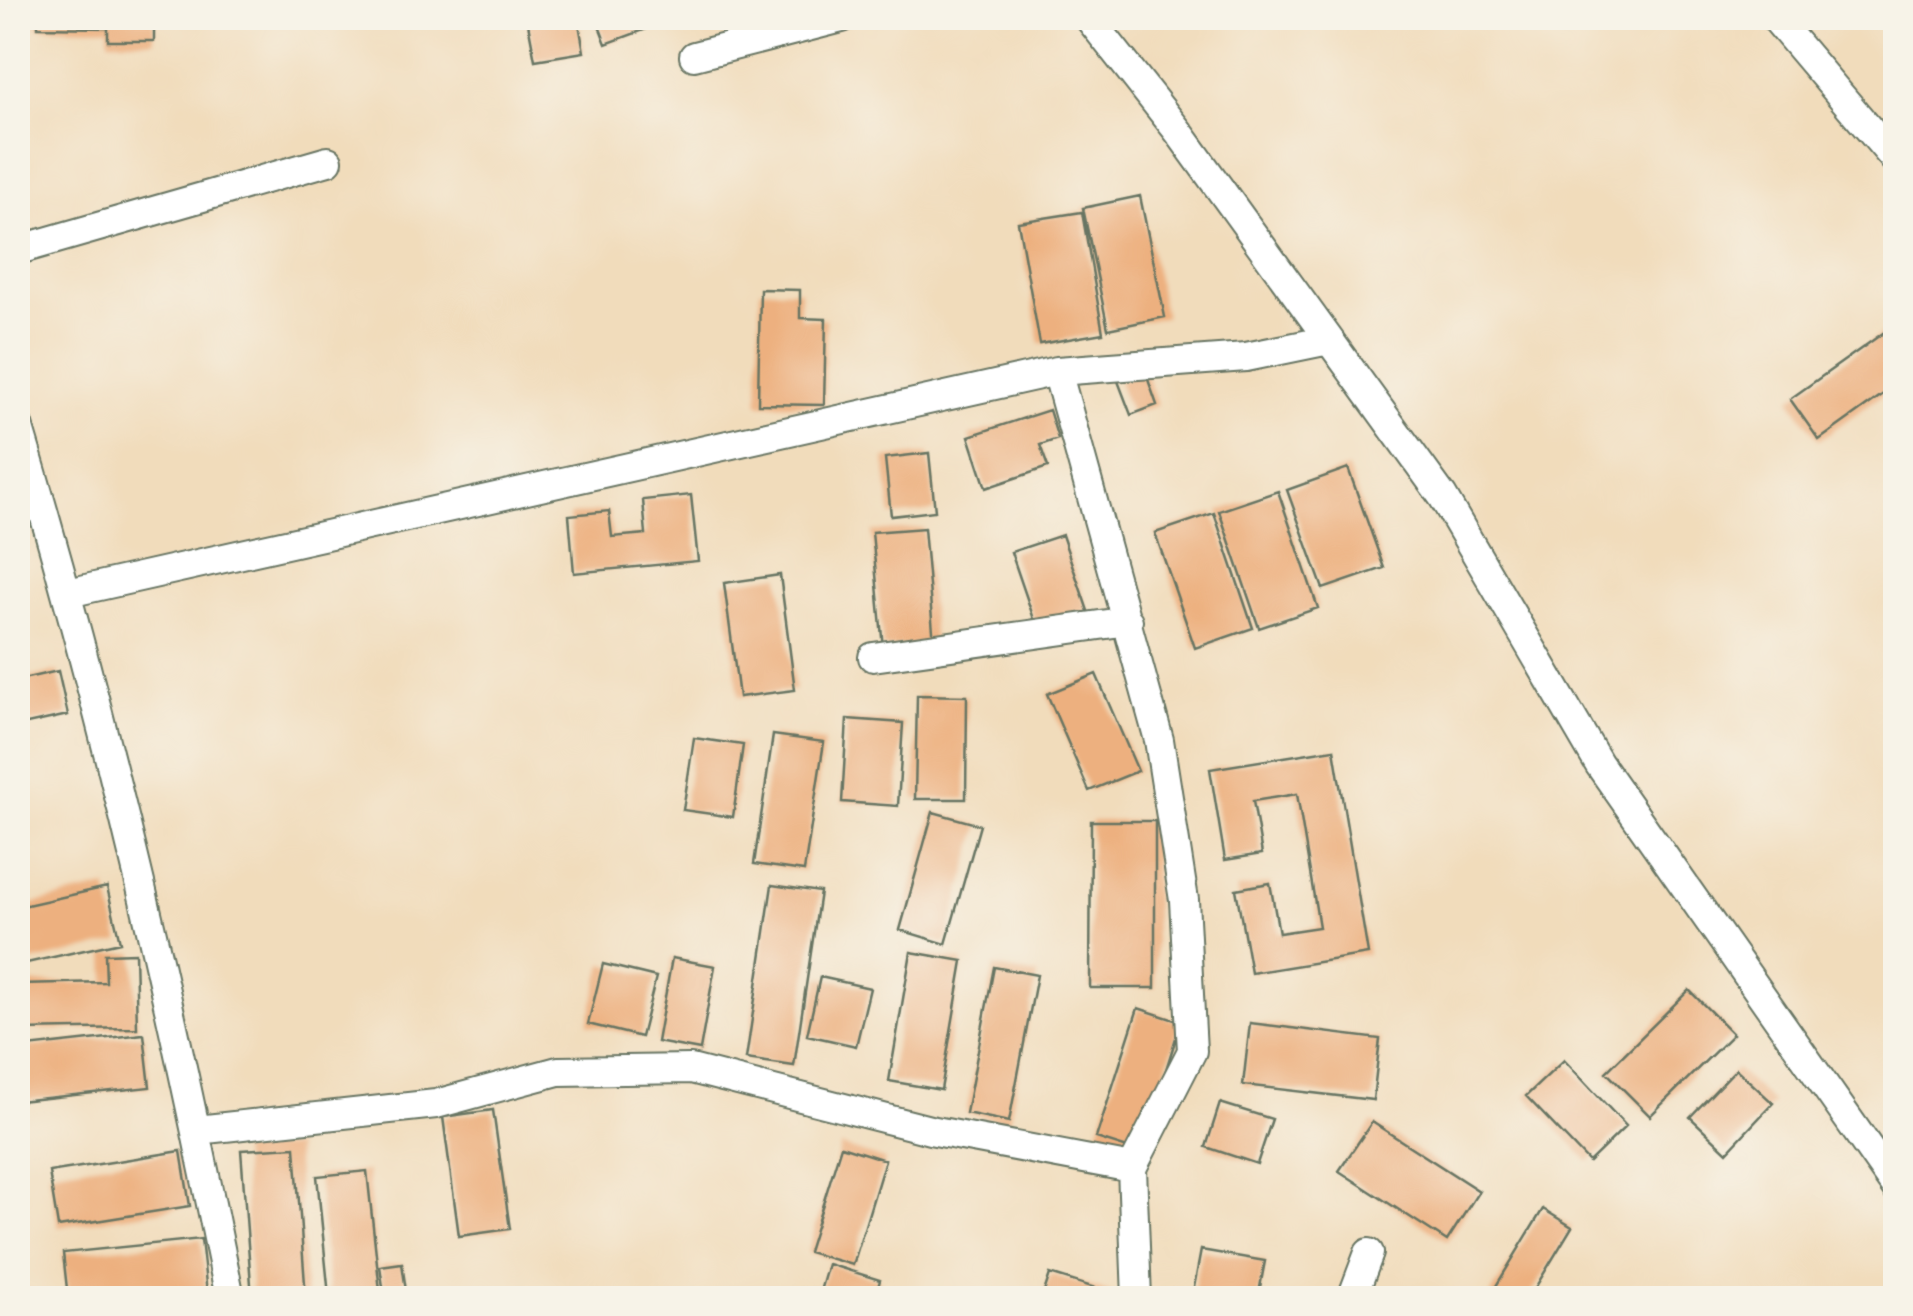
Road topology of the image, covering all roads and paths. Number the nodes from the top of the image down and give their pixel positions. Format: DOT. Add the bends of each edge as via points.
graph roads {
  1 [pos="842,18"];
  2 [pos="1089,18"];
  3 [pos="1775,18"];
  4 [pos="694,56"];
  5 [pos="1896,160"];
  6 [pos="328,161"];
  7 [pos="18,250"];
  8 [pos="1329,340"];
  9 [pos="1057,372"];
  10 [pos="18,426"];
  11 [pos="68,594"];
  12 [pos="1128,621"];
  13 [pos="873,656"];
  14 [pos="197,1130"];
  15 [pos="1132,1168"];
  16 [pos="1896,1188"];
  17 [pos="1369,1253"];
  18 [pos="230,1298"];
  19 [pos="1137,1298"];
  20 [pos="1352,1298"];
  1 -- 4 [label="street"];
  2 -- 8 [label="street"];
  3 -- 5 [label="street"];
  6 -- 7 [label="street"];
  8 -- 9 [label="street" via="1246,357"];
  8 -- 16 [label="street" via="1466,532 1598,764"];
  9 -- 11 [label="street"];
  9 -- 12 [label="street"];
  10 -- 11 [label="street"];
  11 -- 14 [label="street"];
  12 -- 13 [label="street"];
  12 -- 15 [label="street" via="1158,740 1184,900 1192,1052"];
  14 -- 15 [label="street" via="436,1104 558,1071 691,1070 930,1130"];
  14 -- 18 [label="street"];
  15 -- 19 [label="street"];
  17 -- 20 [label="street"];
}
